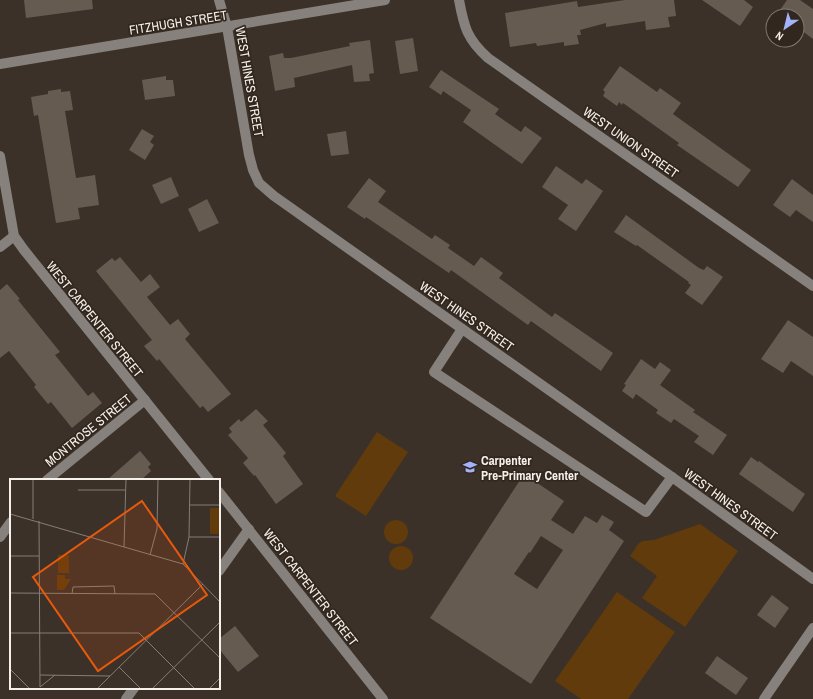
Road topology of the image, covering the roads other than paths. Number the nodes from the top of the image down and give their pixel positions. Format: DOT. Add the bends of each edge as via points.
graph roads {
  1 [pos="219,0"];
  2 [pos="385,0"];
  3 [pos="459,0"];
  4 [pos="227,27"];
  5 [pos="0,64"];
  6 [pos="0,156"];
  7 [pos="14,236"];
  8 [pos="0,247"];
  9 [pos="813,286"];
  10 [pos="462,328"];
  11 [pos="145,400"];
  12 [pos="672,477"];
  13 [pos="48,479"];
  14 [pos="208,479"];
  15 [pos="220,493"];
  16 [pos="10,523"];
  17 [pos="250,530"];
  18 [pos="0,537"];
  19 [pos="220,570"];
  20 [pos="813,579"];
  21 [pos="813,628"];
  22 [pos="133,689"];
  23 [pos="126,699"];
  24 [pos="382,699"];
  25 [pos="764,699"];
  1 -- 4 [label="street, WEST HINES STREET"];
  2 -- 4 [label="street, FITZHUGH STREET"];
  3 -- 9 [label="street, WEST UNION STREET" via="464,26 476,46 488,58"];
  4 -- 5 [label="street, FITZHUGH STREET"];
  4 -- 10 [label="street, WEST HINES STREET" via="249,155 259,183"];
  6 -- 7 [label="street, WEST CARPENTER STREET"];
  7 -- 8 [label="street"];
  7 -- 11 [label="street, WEST CARPENTER STREET" via="33,263"];
  10 -- 12 [label="street, WEST HINES STREET"];
  10 -- 12 [label="street" via="434,372 646,512"];
  11 -- 13 [label="street, MONTROSE STREET"];
  11 -- 14 [label="street, WEST CARPENTER STREET"];
  12 -- 20 [label="street, WEST HINES STREET"];
  15 -- 17 [label="street, WEST CARPENTER STREET"];
  16 -- 18 [label="street"];
  17 -- 19 [label="street"];
  17 -- 24 [label="street, WEST CARPENTER STREET"];
  21 -- 25 [label="street"];
  22 -- 23 [label="street"];
}
